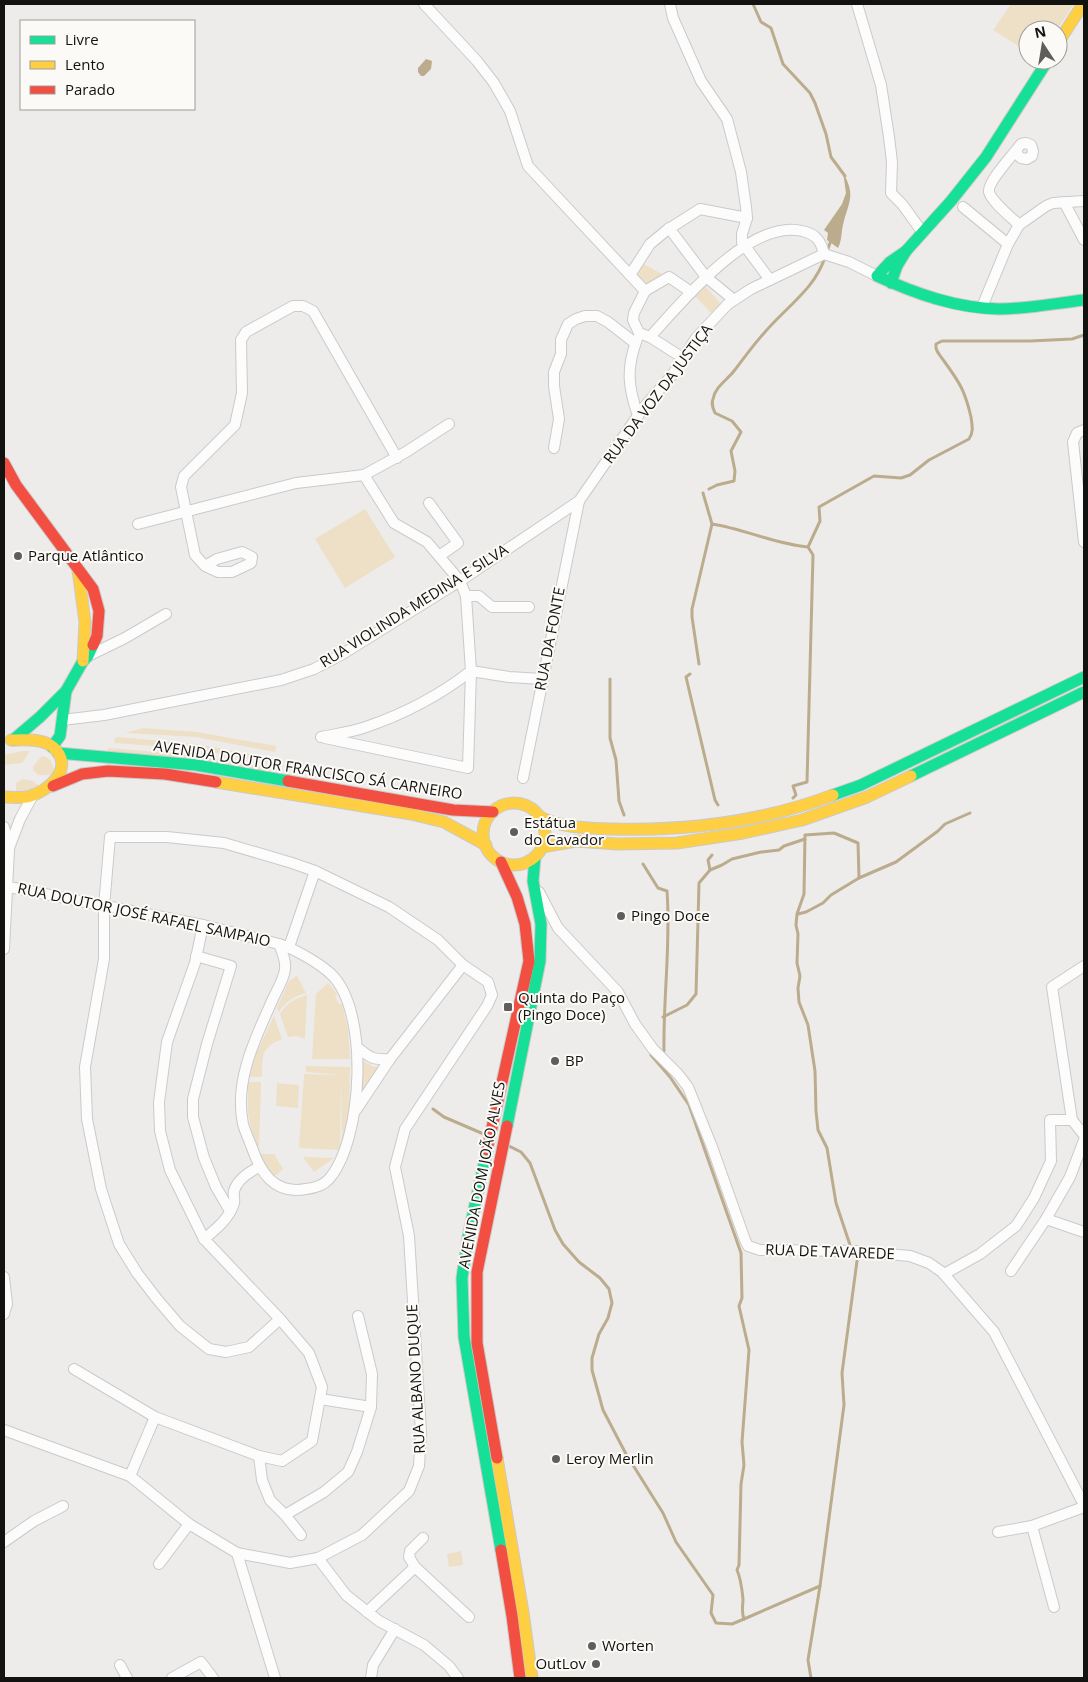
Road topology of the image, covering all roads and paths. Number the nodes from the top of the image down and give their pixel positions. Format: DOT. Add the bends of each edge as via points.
graph roads {
  1 [pos="424,4"];
  2 [pos="670,4"];
  3 [pos="857,4"];
  4 [pos="1083,4"];
  5 [pos="1068,27"];
  6 [pos="1042,70"];
  7 [pos="1017,148"];
  8 [pos="1084,201"];
  9 [pos="1064,202"];
  10 [pos="963,208"];
  11 [pos="747,218"];
  12 [pos="1019,225"];
  13 [pos="669,228"];
  14 [pos="923,233"];
  15 [pos="1084,240"];
  16 [pos="1008,244"];
  17 [pos="744,246"];
  18 [pos="906,251"];
  19 [pos="824,254"];
  20 [pos="630,275"];
  21 [pos="706,276"];
  22 [pos="877,276"];
  23 [pos="770,280"];
  24 [pos="891,283"];
  25 [pos="645,291"];
  26 [pos="691,292"];
  27 [pos="734,300"];
  28 [pos="1084,300"];
  29 [pos="982,307"];
  30 [pos="640,333"];
  31 [pos="650,337"];
  32 [pos="636,343"];
  33 [pos="683,358"];
  34 [pos="638,416"];
  35 [pos="450,424"];
  36 [pos="1084,430"];
  37 [pos="554,448"];
  38 [pos="397,458"];
  39 [pos="4,463"];
  40 [pos="364,475"];
  41 [pos="579,501"];
  42 [pos="429,503"];
  43 [pos="186,511"];
  44 [pos="138,524"];
  45 [pos="1084,542"];
  46 [pos="440,556"];
  47 [pos="205,566"];
  48 [pos="460,581"];
  49 [pos="466,596"];
  50 [pos="529,607"];
  51 [pos="166,614"];
  52 [pos="85,658"];
  53 [pos="472,671"];
  54 [pos="1084,677"];
  55 [pos="542,680"];
  56 [pos="66,691"];
  57 [pos="1084,692"];
  58 [pos="62,720"];
  59 [pos="8,740"];
  60 [pos="55,750"];
  61 [pos="523,778"];
  62 [pos="53,786"];
  63 [pos="33,795"];
  64 [pos="4,798"];
  65 [pos="494,812"];
  66 [pos="540,817"];
  67 [pos="4,828"];
  68 [pos="486,845"];
  69 [pos="542,847"];
  70 [pos="9,849"];
  71 [pos="535,857"];
  72 [pos="6,862"];
  73 [pos="502,862"];
  74 [pos="315,871"];
  75 [pos="533,881"];
  76 [pos="6,886"];
  77 [pos="104,906"];
  78 [pos="203,925"];
  79 [pos="284,945"];
  80 [pos="4,949"];
  81 [pos="196,956"];
  82 [pos="463,965"];
  83 [pos="1084,966"];
  84 [pos="358,1047"];
  85 [pos="390,1059"];
  86 [pos="355,1110"];
  87 [pos="1072,1120"];
  88 [pos="1084,1135"];
  89 [pos="1084,1140"];
  90 [pos="259,1167"];
  91 [pos="230,1211"];
  92 [pos="1046,1219"];
  93 [pos="1084,1232"];
  94 [pos="204,1239"];
  95 [pos="1010,1271"];
  96 [pos="944,1274"];
  97 [pos="4,1277"];
  98 [pos="4,1314"];
  99 [pos="358,1316"];
  100 [pos="280,1319"];
  101 [pos="74,1369"];
  102 [pos="320,1398"];
  103 [pos="371,1407"];
  104 [pos="155,1416"];
  105 [pos="4,1430"];
  106 [pos="259,1456"];
  107 [pos="130,1476"];
  108 [pos="63,1506"];
  109 [pos="1084,1506"];
  110 [pos="286,1515"];
  111 [pos="190,1524"];
  112 [pos="1032,1526"];
  113 [pos="998,1532"];
  114 [pos="301,1535"];
  115 [pos="423,1538"];
  116 [pos="4,1542"];
  117 [pos="238,1553"];
  118 [pos="318,1558"];
  119 [pos="159,1564"];
  120 [pos="415,1567"];
  121 [pos="1054,1607"];
  122 [pos="367,1612"];
  123 [pos="469,1617"];
  124 [pos="395,1629"];
  125 [pos="120,1665"];
  126 [pos="127,1678"];
  127 [pos="172,1678"];
  128 [pos="213,1678"];
  129 [pos="275,1678"];
  130 [pos="371,1678"];
  131 [pos="458,1678"];
  132 [pos="520,1678"];
  133 [pos="532,1678"];
  1 -- 20 [label="street" via="494,83 510,111 528,166"];
  2 -- 11 [label="street" via="701,81 727,119 741,172"];
  3 -- 14 [label="street" via="881,85 892,162 891,193"];
  4 -- 5 [label="main road"];
  6 -- 14 [label="main road" via="981,164"];
  7 -- 12 [label="street" via="990,184 989,191"];
  8 -- 9 [label="street"];
  9 -- 12 [label="street" via="1046,206"];
  9 -- 15 [label="street"];
  10 -- 16 [label="street"];
  11 -- 13 [label="street" via="700,208"];
  11 -- 17 [label="street" via="742,234"];
  12 -- 16 [label="street"];
  13 -- 20 [label="street" via="650,244"];
  13 -- 21 [label="street"];
  14 -- 18 [label="main road"];
  16 -- 29 [label="street"];
  17 -- 19 [label="street" via="772,233 797,229 819,239"];
  17 -- 21 [label="street"];
  17 -- 23 [label="street"];
  18 -- 22 [label="main road"];
  18 -- 24 [label="main road"];
  19 -- 22 [label="street"];
  19 -- 23 [label="street, RUA DA VOZ DA JUSTIÇA"];
  20 -- 25 [label="street"];
  21 -- 26 [label="street"];
  21 -- 27 [label="street"];
  22 -- 24 [label="main road"];
  23 -- 27 [label="street, RUA DA VOZ DA JUSTIÇA"];
  24 -- 29 [label="main road" via="951,303"];
  25 -- 26 [label="street" via="668,278"];
  25 -- 30 [label="street" via="634,313 635,326"];
  26 -- 31 [label="street"];
  27 -- 33 [label="street, RUA DA VOZ DA JUSTIÇA" via="696,338"];
  28 -- 29 [label="main road" via="1000,309"];
  30 -- 31 [label="street"];
  30 -- 32 [label="street"];
  31 -- 33 [label="street"];
  32 -- 34 [label="street" via="629,369 632,398"];
  32 -- 37 [label="street" via="597,316 576,318 568,324 554,372 558,419"];
  33 -- 34 [label="street, RUA DA VOZ DA JUSTIÇA"];
  34 -- 41 [label="street, RUA DA VOZ DA JUSTIÇA"];
  35 -- 38 [label="street"];
  36 -- 45 [label="street" via="1077,433 1073,442"];
  38 -- 40 [label="street"];
  38 -- 43 [label="street" via="313,311 293,306 246,332 241,340 242,394 235,425 184,476 181,487"];
  39 -- 52 [label="main road" via="16,485 78,569 85,622"];
  40 -- 43 [label="street" via="296,483"];
  40 -- 46 [label="street" via="394,523 427,542"];
  41 -- 48 [label="street, RUA VIOLINDA MEDINA E SILVA"];
  41 -- 55 [label="street, RUA DA FONTE"];
  42 -- 46 [label="street" via="458,543"];
  43 -- 44 [label="street"];
  43 -- 47 [label="street" via="195,555"];
  46 -- 48 [label="street"];
  48 -- 49 [label="street"];
  48 -- 58 [label="street, RUA VIOLINDA MEDINA E SILVA" via="314,669 281,680 104,715"];
  49 -- 50 [label="street" via="480,596 492,607"];
  49 -- 53 [label="street"];
  51 -- 52 [label="street"];
  52 -- 56 [label="main road"];
  53 -- 53 [label="street" via="410,709 365,727 321,737 468,768"];
  53 -- 55 [label="street"];
  54 -- 66 [label="main road" via="861,785 799,808 714,825 646,830 577,828"];
  55 -- 61 [label="street, RUA DA FONTE"];
  56 -- 58 [label="main road"];
  56 -- 59 [label="main road" via="40,717"];
  57 -- 69 [label="main road" via="867,798 802,820 677,843 576,841"];
  58 -- 60 [label="main road"];
  59 -- 60 [label="main road, AVENIDA DOUTOR FRANCISCO SÁ CARNEIRO" via="38,741"];
  60 -- 62 [label="main road" via="61,758 62,768"];
  60 -- 65 [label="main road, AVENIDA DOUTOR FRANCISCO SÁ CARNEIRO" via="81,756 181,763 453,810"];
  62 -- 63 [label="main road, AVENIDA DOUTOR FRANCISCO SÁ CARNEIRO"];
  62 -- 68 [label="main road, AVENIDA DOUTOR FRANCISCO SÁ CARNEIRO" via="82,774 108,771 165,774 411,814 444,822"];
  63 -- 64 [label="main road, AVENIDA DOUTOR FRANCISCO SÁ CARNEIRO"];
  63 -- 70 [label="street"];
  65 -- 66 [label="main road" via="514,803 524,805"];
  65 -- 68 [label="main road" via="484,827"];
  66 -- 69 [label="main road" via="545,837"];
  67 -- 70 [label="street"];
  68 -- 73 [label="main road" via="489,852"];
  69 -- 71 [label="main road"];
  70 -- 72 [label="street"];
  71 -- 73 [label="main road" via="519,864"];
  71 -- 75 [label="main road, AVENIDA DOM JOÃO ALVES"];
  72 -- 76 [label="street"];
  73 -- 132 [label="main road, AVENIDA DOM JOÃO ALVES" via="525,924 529,961 468,1237 462,1278 464,1337"];
  74 -- 77 [label="street" via="224,843 166,837 110,837"];
  74 -- 79 [label="street"];
  74 -- 82 [label="street" via="389,907 438,940"];
  75 -- 96 [label="street, RUA DE TAVAREDE" via="558,928 618,992 653,1049 688,1087 748,1246 760,1250 910,1256 929,1263"];
  75 -- 133 [label="main road, AVENIDA DOM JOÃO ALVES" via="541,924 540,961 477,1272 477,1343"];
  76 -- 77 [label="street, RUA DOUTOR JOSÉ RAFAEL SAMPAIO"];
  76 -- 80 [label="street"];
  77 -- 78 [label="street, RUA DOUTOR JOSÉ RAFAEL SAMPAIO"];
  77 -- 100 [label="street" via="104,959 85,1067 87,1118 101,1189 119,1244 137,1273 180,1326 209,1349 226,1352 249,1347"];
  78 -- 79 [label="street, RUA DOUTOR JOSÉ RAFAEL SAMPAIO"];
  78 -- 81 [label="street"];
  79 -- 84 [label="street, RUA DOUTOR JOSÉ RAFAEL SAMPAIO" via="332,975 346,998"];
  79 -- 90 [label="street" via="285,969 244,1069 243,1123"];
  81 -- 91 [label="street" via="232,966 193,1099 193,1117 204,1158"];
  81 -- 94 [label="street" via="166,1042 159,1102 160,1131 170,1170"];
  82 -- 85 [label="street"];
  82 -- 118 [label="street, RUA ALBANO DUQUE" via="488,982 492,996 405,1129 395,1167 408,1236 421,1432 420,1466 409,1491 362,1535"];
  83 -- 87 [label="street" via="1052,987"];
  84 -- 85 [label="street" via="368,1057"];
  84 -- 86 [label="street, RUA DOUTOR JOSÉ RAFAEL SAMPAIO"];
  85 -- 86 [label="street"];
  86 -- 90 [label="street" via="347,1146 335,1171 317,1187 295,1192 280,1187"];
  87 -- 88 [label="street"];
  87 -- 96 [label="street" via="1050,1120 1051,1161 1034,1198 1016,1226 980,1254"];
  89 -- 92 [label="street" via="1070,1177"];
  90 -- 91 [label="street" via="236,1186"];
  91 -- 94 [label="street" via="218,1228"];
  92 -- 93 [label="street"];
  92 -- 95 [label="street"];
  94 -- 100 [label="street"];
  96 -- 109 [label="street, RUA DE TAVAREDE" via="994,1332"];
  97 -- 98 [label="street" via="7,1304"];
  99 -- 103 [label="street" via="372,1374"];
  100 -- 102 [label="street" via="309,1353 322,1387"];
  101 -- 104 [label="street"];
  102 -- 103 [label="street"];
  102 -- 106 [label="street" via="312,1441 282,1462"];
  103 -- 110 [label="street" via="348,1472 324,1492"];
  104 -- 106 [label="street"];
  104 -- 107 [label="street"];
  105 -- 107 [label="street, RUA ALBANO DUQUE"];
  106 -- 110 [label="street" via="262,1480 270,1500"];
  107 -- 111 [label="street, RUA ALBANO DUQUE"];
  108 -- 116 [label="street"];
  109 -- 112 [label="street"];
  110 -- 114 [label="street"];
  111 -- 117 [label="street, RUA ALBANO DUQUE"];
  111 -- 119 [label="street"];
  112 -- 113 [label="street"];
  112 -- 121 [label="street"];
  115 -- 120 [label="street" via="410,1551 409,1557"];
  117 -- 118 [label="street, RUA ALBANO DUQUE" via="290,1563"];
  117 -- 129 [label="street"];
  118 -- 122 [label="street" via="346,1595"];
  120 -- 122 [label="street"];
  120 -- 123 [label="street"];
  122 -- 124 [label="street"];
  124 -- 130 [label="street" via="373,1665"];
  124 -- 131 [label="street" via="424,1645"];
  125 -- 126 [label="street"];
  127 -- 128 [label="street" via="200,1662"];
}
